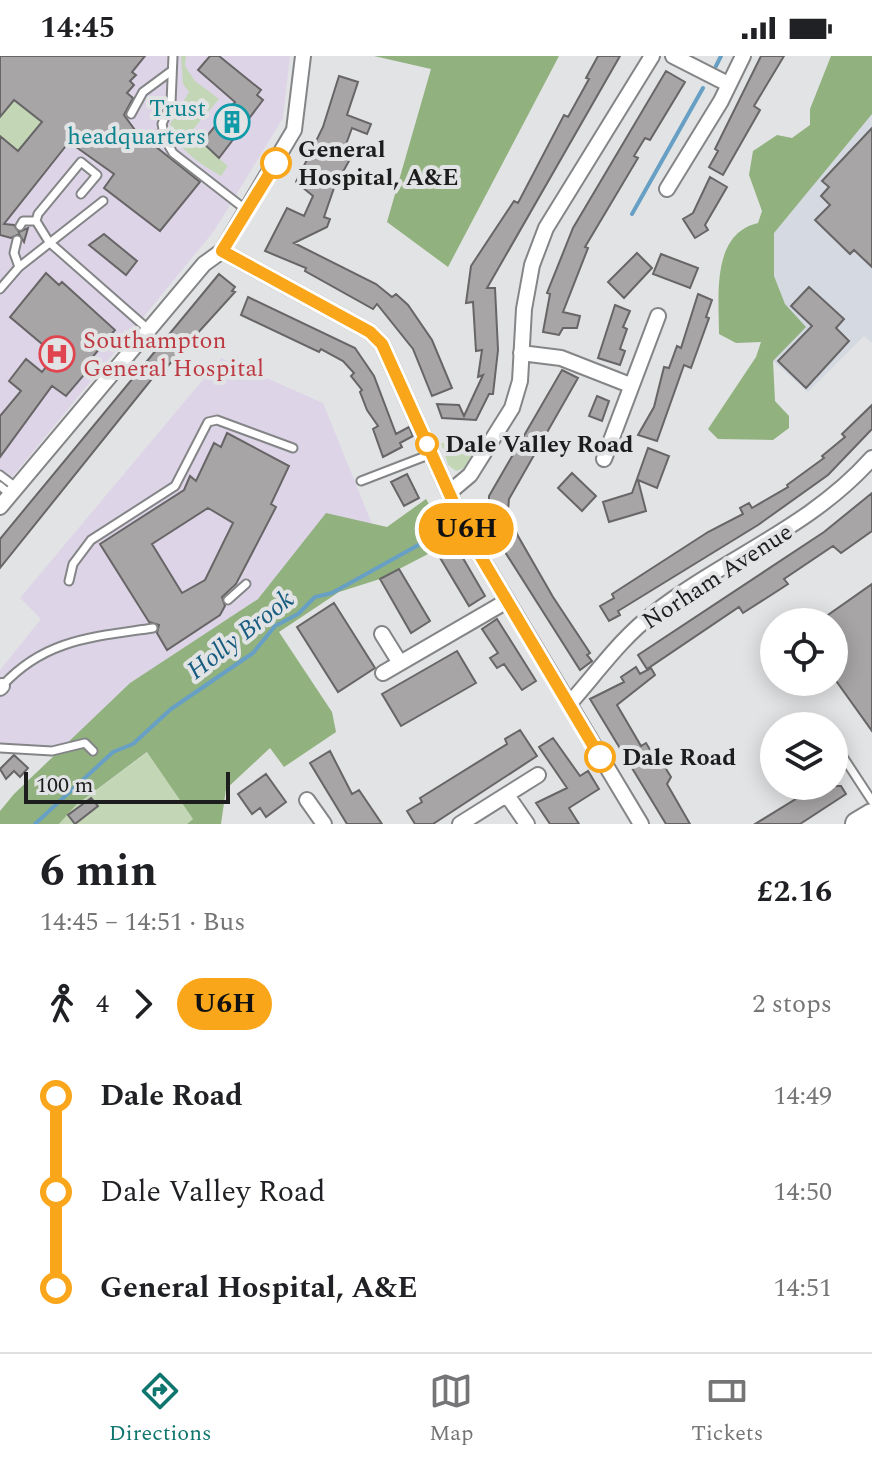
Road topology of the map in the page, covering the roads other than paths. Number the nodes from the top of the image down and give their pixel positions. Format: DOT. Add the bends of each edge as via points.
graph roads {
  1 [pos="173,56"];
  2 [pos="303,56"];
  3 [pos="652,56"];
  4 [pos="673,56"];
  5 [pos="743,56"];
  6 [pos="170,72"];
  7 [pos="728,84"];
  8 [pos="131,114"];
  9 [pos="667,189"];
  10 [pos="81,194"];
  11 [pos="103,201"];
  12 [pos="245,209"];
  13 [pos="36,221"];
  14 [pos="20,226"];
  15 [pos="17,240"];
  16 [pos="49,242"];
  17 [pos="222,251"];
  18 [pos="19,267"];
  19 [pos="0,289"];
  20 [pos="658,316"];
  21 [pos="149,330"];
  22 [pos="521,353"];
  23 [pos="630,385"];
  24 [pos="293,448"];
  25 [pos="431,454"];
  26 [pos="872,458"];
  27 [pos="604,459"];
  28 [pos="0,475"];
  29 [pos="361,481"];
  30 [pos="9,490"];
  31 [pos="451,491"];
  32 [pos="0,507"];
  33 [pos="69,581"];
  34 [pos="246,584"];
  35 [pos="228,600"];
  36 [pos="507,601"];
  37 [pos="153,628"];
  38 [pos="382,634"];
  39 [pos="400,663"];
  40 [pos="383,673"];
  41 [pos="1,687"];
  42 [pos="569,704"];
  43 [pos="0,748"];
  44 [pos="93,751"];
  45 [pos="848,764"];
  46 [pos="538,775"];
  47 [pos="507,795"];
  48 [pos="307,800"];
  49 [pos="872,801"];
  50 [pos="872,815"];
  51 [pos="324,824"];
  52 [pos="460,824"];
  53 [pos="527,824"];
  54 [pos="641,824"];
  55 [pos="857,824"];
  1 -- 6 [label="lane"];
  2 -- 12 [label="street" via="294,130"];
  3 -- 22 [label="street" via="546,228 532,265"];
  4 -- 7 [label="street"];
  5 -- 7 [label="street"];
  6 -- 8 [label="lane" via="143,92"];
  6 -- 12 [label="lane" via="172,95 162,124 165,139 173,153"];
  7 -- 9 [label="street" via="682,177"];
  10 -- 13 [label="lane" via="97,175 81,162"];
  11 -- 16 [label="lane"];
  12 -- 17 [label="street"];
  13 -- 14 [label="lane"];
  13 -- 16 [label="lane"];
  15 -- 18 [label="lane"];
  16 -- 18 [label="lane"];
  16 -- 21 [label="lane"];
  17 -- 21 [label="street" via="204,264"];
  17 -- 25 [label="street" via="370,332 382,344"];
  18 -- 19 [label="lane"];
  20 -- 23 [label="street"];
  21 -- 30 [label="street"];
  22 -- 23 [label="street" via="561,358"];
  22 -- 31 [label="street" via="512,408 470,475"];
  23 -- 27 [label="street"];
  24 -- 33 [label="lane" via="217,420 208,422 175,486 91,540 73,564"];
  25 -- 29 [label="lane"];
  25 -- 31 [label="street"];
  26 -- 42 [label="street, Norham Avenue" via="812,513 655,612"];
  28 -- 30 [label="lane"];
  30 -- 32 [label="street"];
  31 -- 36 [label="street" via="469,537"];
  34 -- 35 [label="lane"];
  36 -- 39 [label="street"];
  36 -- 42 [label="street"];
  37 -- 41 [label="lane" via="50,649 27,661"];
  38 -- 39 [label="street"];
  39 -- 40 [label="street"];
  42 -- 54 [label="street"];
  43 -- 44 [label="lane" via="52,751 85,743"];
  45 -- 49 [label="lane"];
  46 -- 47 [label="street"];
  47 -- 52 [label="street"];
  47 -- 53 [label="street"];
  48 -- 51 [label="street"];
  50 -- 55 [label="main road"];
}
